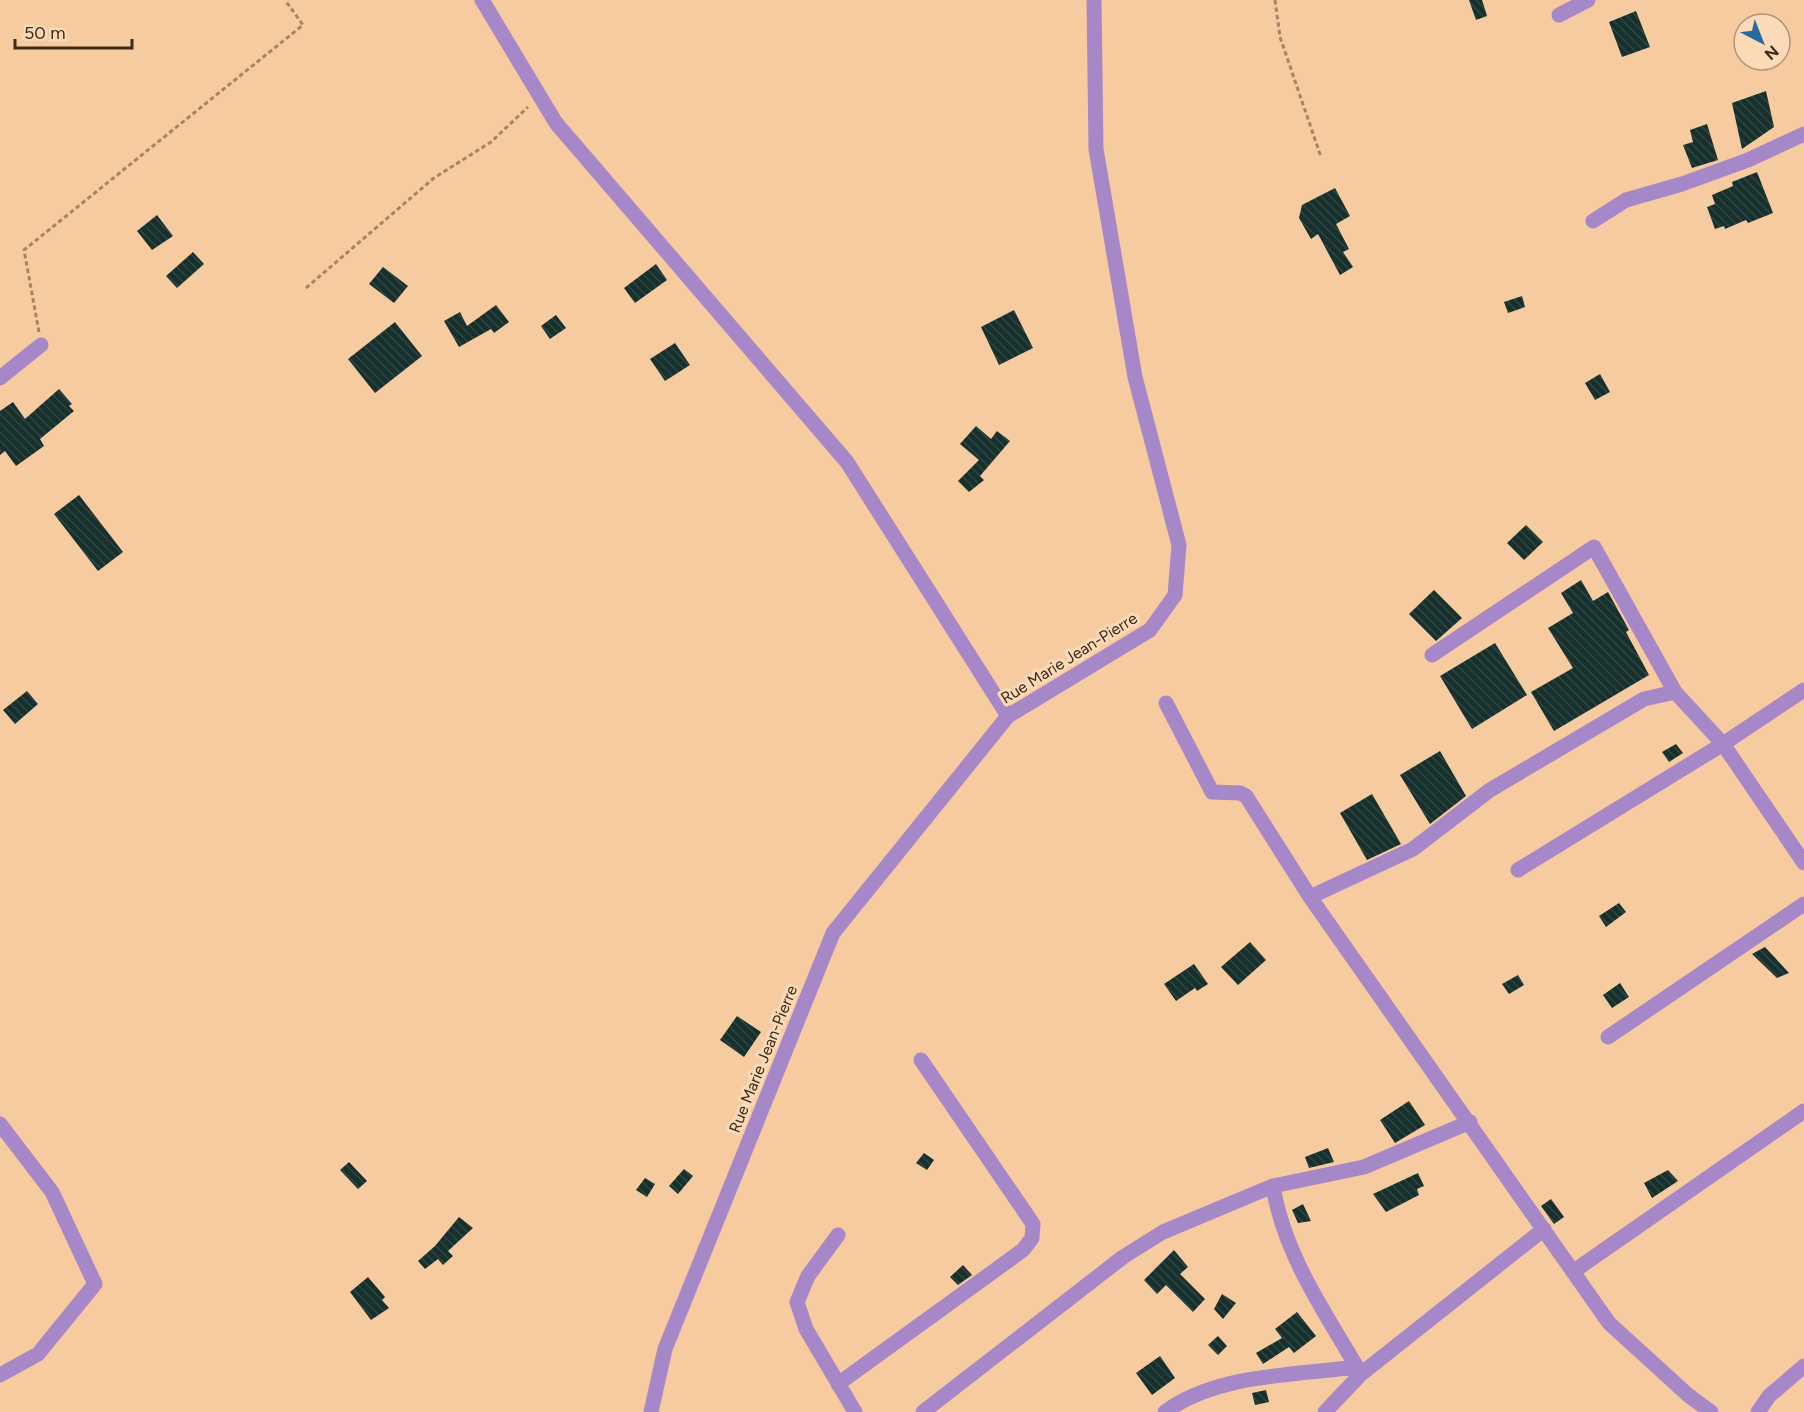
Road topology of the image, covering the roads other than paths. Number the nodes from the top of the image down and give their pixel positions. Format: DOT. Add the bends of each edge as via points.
graph roads {
  1 [pos="482,0"];
  2 [pos="1094,0"];
  3 [pos="1588,0"];
  4 [pos="1559,15"];
  5 [pos="1804,134"];
  6 [pos="1593,221"];
  7 [pos="41,345"];
  8 [pos="0,378"];
  9 [pos="1432,655"];
  10 [pos="1804,690"];
  11 [pos="1675,692"];
  12 [pos="1166,703"];
  13 [pos="1008,717"];
  14 [pos="1723,744"];
  15 [pos="1804,863"];
  16 [pos="1518,870"];
  17 [pos="1310,897"];
  18 [pos="1804,904"];
  19 [pos="1608,1037"];
  20 [pos="921,1060"];
  21 [pos="1804,1111"];
  22 [pos="1470,1122"];
  23 [pos="0,1124"];
  24 [pos="1273,1186"];
  25 [pos="1544,1229"];
  26 [pos="838,1235"];
  27 [pos="1574,1271"];
  28 [pos="1804,1366"];
  29 [pos="1359,1370"];
  30 [pos="0,1375"];
  31 [pos="838,1384"];
  32 [pos="651,1412"];
  33 [pos="855,1412"];
  34 [pos="923,1412"];
  35 [pos="1165,1412"];
  36 [pos="1325,1412"];
  37 [pos="1711,1412"];
  38 [pos="1758,1412"];
  1 -- 13 [label="street" via="556,123 847,462"];
  2 -- 13 [label="street, Rue Marie Jean-Pierre" via="1096,149 1135,377 1179,545 1175,595 1150,630"];
  3 -- 4 [label="street"];
  5 -- 6 [label="street" via="1748,160 1626,200"];
  7 -- 8 [label="street"];
  9 -- 11 [label="street" via="1594,547"];
  10 -- 14 [label="street"];
  11 -- 14 [label="street"];
  11 -- 17 [label="street" via="1644,699 1490,790 1413,849"];
  12 -- 17 [label="street" via="1212,792 1246,796"];
  13 -- 32 [label="street, Rue Marie Jean-Pierre" via="833,933 665,1349"];
  14 -- 15 [label="street"];
  14 -- 16 [label="street"];
  17 -- 22 [label="street"];
  18 -- 19 [label="street"];
  20 -- 31 [label="street" via="1033,1224 1032,1238 1023,1250"];
  21 -- 27 [label="street"];
  22 -- 24 [label="street" via="1364,1167"];
  22 -- 25 [label="street"];
  23 -- 30 [label="street" via="52,1192 95,1284 38,1354"];
  24 -- 29 [label="street" via="1278,1216 1300,1268"];
  24 -- 34 [label="street" via="1163,1232 1122,1257"];
  25 -- 27 [label="street"];
  25 -- 29 [label="street"];
  26 -- 31 [label="street" via="808,1276 797,1302 806,1329"];
  27 -- 37 [label="street" via="1610,1323"];
  28 -- 38 [label="street" via="1769,1396"];
  29 -- 35 [label="street" via="1221,1385"];
  29 -- 36 [label="street"];
  31 -- 33 [label="street"];
}
